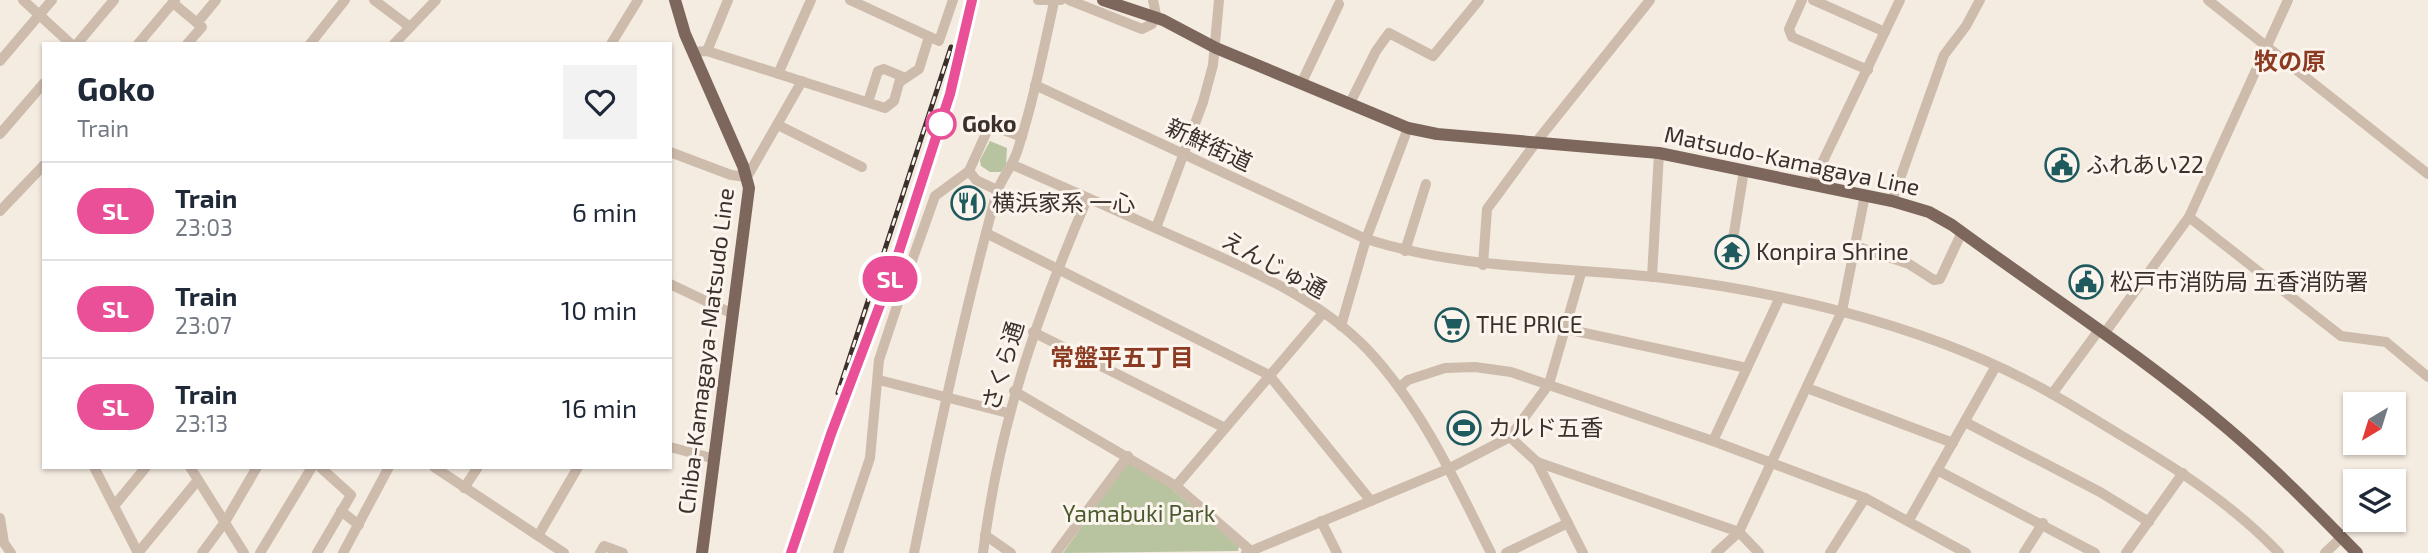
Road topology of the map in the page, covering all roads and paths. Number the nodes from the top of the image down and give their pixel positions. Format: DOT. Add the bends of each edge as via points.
graph roads {
  1 [pos="23,0"];
  2 [pos="52,0"];
  3 [pos="114,0"];
  4 [pos="215,0"];
  5 [pos="345,0"];
  6 [pos="374,0"];
  7 [pos="436,0"];
  8 [pos="638,0"];
  9 [pos="675,0"];
  10 [pos="728,0"];
  11 [pos="810,0"];
  12 [pos="850,0"];
  13 [pos="953,0"];
  14 [pos="1038,0"];
  15 [pos="1069,0"];
  16 [pos="1102,0"];
  17 [pos="1127,0"];
  18 [pos="1153,0"];
  19 [pos="1219,0"];
  20 [pos="1479,0"];
  21 [pos="1650,0"];
  22 [pos="1802,0"];
  23 [pos="1813,0"];
  24 [pos="1980,0"];
  25 [pos="2208,0"];
  26 [pos="2288,0"];
  27 [pos="174,1"];
  28 [pos="1057,1"];
  29 [pos="1337,1"];
  30 [pos="1896,1"];
  31 [pos="40,15"];
  32 [pos="1158,17"];
  33 [pos="197,23"];
  34 [pos="410,27"];
  35 [pos="1885,32"];
  36 [pos="929,37"];
  37 [pos="69,42"];
  38 [pos="79,42"];
  39 [pos="140,42"];
  40 [pos="189,42"];
  41 [pos="312,42"];
  42 [pos="396,42"];
  43 [pos="612,42"];
  44 [pos="1216,48"];
  45 [pos="2267,49"];
  46 [pos="707,51"];
  47 [pos="693,52"];
  48 [pos="0,61"];
  49 [pos="1868,71"];
  50 [pos="778,74"];
  51 [pos="802,81"];
  52 [pos="901,81"];
  53 [pos="1301,84"];
  54 [pos="42,85"];
  55 [pos="1035,85"];
  56 [pos="868,102"];
  57 [pos="1350,103"];
  58 [pos="778,125"];
  59 [pos="1408,128"];
  60 [pos="0,134"];
  61 [pos="1022,137"];
  62 [pos="1537,141"];
  63 [pos="672,153"];
  64 [pos="1659,153"];
  65 [pos="1182,154"];
  66 [pos="1013,165"];
  67 [pos="42,167"];
  68 [pos="862,167"];
  69 [pos="1744,170"];
  70 [pos="969,171"];
  71 [pos="2428,174"];
  72 [pos="747,177"];
  73 [pos="1426,184"];
  74 [pos="1812,184"];
  75 [pos="997,190"];
  76 [pos="1865,195"];
  77 [pos="1087,199"];
  78 [pos="1892,201"];
  79 [pos="0,211"];
  80 [pos="2189,217"];
  81 [pos="1156,228"];
  82 [pos="1962,232"];
  83 [pos="986,233"];
  84 [pos="1366,239"];
  85 [pos="1733,239"];
  86 [pos="1855,246"];
  87 [pos="1405,251"];
  88 [pos="1483,265"];
  89 [pos="1056,270"];
  90 [pos="1581,273"];
  91 [pos="1652,277"];
  92 [pos="672,285"];
  93 [pos="1780,297"];
  94 [pos="1842,311"];
  95 [pos="1323,313"];
  96 [pos="733,314"];
  97 [pos="1341,326"];
  98 [pos="1566,329"];
  99 [pos="1032,332"];
  100 [pos="2102,332"];
  101 [pos="1996,366"];
  102 [pos="1747,368"];
  103 [pos="1269,375"];
  104 [pos="2428,377"];
  105 [pos="879,380"];
  106 [pos="1549,384"];
  107 [pos="1399,388"];
  108 [pos="1807,388"];
  109 [pos="1014,391"];
  110 [pos="2052,394"];
  111 [pos="945,397"];
  112 [pos="1008,414"];
  113 [pos="1965,422"];
  114 [pos="1225,428"];
  115 [pos="1510,437"];
  116 [pos="1713,441"];
  117 [pos="1953,443"];
  118 [pos="672,448"];
  119 [pos="1128,456"];
  120 [pos="715,459"];
  121 [pos="1537,461"];
  122 [pos="1772,462"];
  123 [pos="1450,468"];
  124 [pos="95,469"];
  125 [pos="144,469"];
  126 [pos="191,469"];
  127 [pos="256,469"];
  128 [pos="311,469"];
  129 [pos="322,469"];
  130 [pos="388,469"];
  131 [pos="437,469"];
  132 [pos="477,469"];
  133 [pos="577,469"];
  134 [pos="1937,470"];
  135 [pos="2183,473"];
  136 [pos="198,480"];
  137 [pos="1176,486"];
  138 [pos="464,488"];
  139 [pos="1865,498"];
  140 [pos="1371,501"];
  141 [pos="114,506"];
  142 [pos="341,511"];
  143 [pos="0,518"];
  144 [pos="1909,520"];
  145 [pos="1321,521"];
  146 [pos="2149,522"];
  147 [pos="225,523"];
  148 [pos="1568,523"];
  149 [pos="2043,523"];
  150 [pos="359,525"];
  151 [pos="1739,532"];
  152 [pos="985,535"];
  153 [pos="538,536"];
  154 [pos="2342,537"];
  155 [pos="1833,549"];
  156 [pos="1248,552"];
  157 [pos="11,553"];
  158 [pos="138,553"];
  159 [pos="202,553"];
  160 [pos="244,553"];
  161 [pos="260,553"];
  162 [pos="317,553"];
  163 [pos="344,553"];
  164 [pos="564,553"];
  165 [pos="600,553"];
  166 [pos="623,553"];
  167 [pos="702,553"];
  168 [pos="838,553"];
  169 [pos="914,553"];
  170 [pos="983,553"];
  171 [pos="1011,553"];
  172 [pos="1056,553"];
  173 [pos="1337,553"];
  174 [pos="1491,553"];
  175 [pos="1506,553"];
  176 [pos="1583,553"];
  177 [pos="1716,553"];
  178 [pos="1759,553"];
  179 [pos="1845,553"];
  180 [pos="1966,553"];
  181 [pos="2024,553"];
  182 [pos="2095,553"];
  183 [pos="2126,553"];
  184 [pos="2279,553"];
  185 [pos="2326,553"];
  186 [pos="2357,553"];
  1 -- 31 [label="street"];
  2 -- 31 [label="street"];
  3 -- 38 [label="street"];
  4 -- 33 [label="street"];
  5 -- 41 [label="street"];
  6 -- 34 [label="street"];
  7 -- 34 [label="street"];
  8 -- 43 [label="street"];
  9 -- 47 [label="main road, Chiba-Kamagaya-Matsudo Line"];
  10 -- 46 [label="street"];
  11 -- 50 [label="street"];
  12 -- 36 [label="street"];
  13 -- 36 [label="street" via="939,41"];
  14 -- 28 [label="street"];
  15 -- 32 [label="street" via="1142,29"];
  16 -- 32 [label="main road"];
  17 -- 32 [label="main road"];
  18 -- 32 [label="street"];
  19 -- 44 [label="street"];
  20 -- 57 [label="street" via="1433,56 1389,33"];
  21 -- 62 [label="street"];
  22 -- 49 [label="street" via="1789,29 1791,37"];
  23 -- 35 [label="street"];
  24 -- 78 [label="street" via="1944,55"];
  25 -- 45 [label="street"];
  26 -- 45 [label="street"];
  27 -- 33 [label="street"];
  27 -- 39 [label="street"];
  28 -- 55 [label="street"];
  29 -- 53 [label="street"];
  30 -- 35 [label="street"];
  31 -- 37 [label="street"];
  31 -- 48 [label="street"];
  32 -- 44 [label="main road, Matsudo-Kamagaya Line"];
  33 -- 40 [label="street" via="202,27"];
  34 -- 42 [label="street"];
  35 -- 49 [label="street"];
  36 -- 52 [label="street" via="919,69"];
  44 -- 53 [label="main road, Matsudo-Kamagaya Line"];
  44 -- 65 [label="street" via="1203,102"];
  45 -- 71 [label="street"];
  45 -- 80 [label="street"];
  46 -- 47 [label="street"];
  46 -- 50 [label="street"];
  47 -- 72 [label="main road, Chiba-Kamagaya-Matsudo Line"];
  49 -- 74 [label="street"];
  50 -- 51 [label="street"];
  51 -- 56 [label="street"];
  51 -- 58 [label="street"];
  52 -- 56 [label="street" via="889,107"];
  52 -- 56 [label="street" via="898,74 880,69"];
  53 -- 57 [label="main road, Matsudo-Kamagaya Line"];
  54 -- 60 [label="street"];
  55 -- 61 [label="street"];
  55 -- 65 [label="street, 新鮮街道"];
  57 -- 59 [label="main road, Matsudo-Kamagaya Line"];
  58 -- 68 [label="street"];
  58 -- 72 [label="street"];
  59 -- 62 [label="main road, Matsudo-Kamagaya Line"];
  59 -- 84 [label="street"];
  61 -- 66 [label="street"];
  61 -- 70 [label="street" via="995,127 988,129"];
  62 -- 64 [label="main road, Matsudo-Kamagaya Line"];
  62 -- 88 [label="street" via="1487,209"];
  63 -- 72 [label="street"];
  64 -- 69 [label="main road, Matsudo-Kamagaya Line"];
  64 -- 91 [label="street"];
  65 -- 81 [label="street"];
  65 -- 84 [label="street, 新鮮街道"];
  66 -- 75 [label="street"];
  66 -- 77 [label="street, えんじゅ通"];
  67 -- 79 [label="street"];
  69 -- 74 [label="main road, Matsudo-Kamagaya Line"];
  69 -- 85 [label="street"];
  70 -- 75 [label="street" via="976,180"];
  70 -- 105 [label="street" via="935,196 880,360"];
  72 -- 96 [label="main road, Chiba-Kamagaya-Matsudo Line"];
  73 -- 87 [label="street"];
  74 -- 76 [label="main road, Matsudo-Kamagaya Line"];
  75 -- 83 [label="street"];
  76 -- 78 [label="main road, Matsudo-Kamagaya Line"];
  76 -- 86 [label="street"];
  77 -- 81 [label="street, えんじゅ通"];
  77 -- 89 [label="street, さくら通"];
  78 -- 82 [label="main road, Matsudo-Kamagaya Line" via="1929,212"];
  80 -- 100 [label="street"];
  80 -- 104 [label="street" via="2341,337 2386,342"];
  81 -- 95 [label="street, えんじゅ通" via="1278,284"];
  82 -- 86 [label="street" via="1940,279 1934,280 1909,264"];
  82 -- 100 [label="main road, Matsudo-Kamagaya Line"];
  83 -- 89 [label="street"];
  83 -- 111 [label="street"];
  84 -- 87 [label="street, 新鮮街道"];
  84 -- 97 [label="street"];
  86 -- 94 [label="street"];
  87 -- 88 [label="street, 新鮮街道"];
  88 -- 90 [label="street, 新鮮街道"];
  89 -- 99 [label="street, さくら通"];
  89 -- 103 [label="street"];
  90 -- 91 [label="street, 新鮮街道"];
  90 -- 98 [label="street"];
  91 -- 93 [label="street, 新鮮街道"];
  92 -- 96 [label="street"];
  93 -- 94 [label="street, 新鮮街道"];
  93 -- 102 [label="street"];
  94 -- 101 [label="street, 新鮮街道"];
  94 -- 108 [label="street"];
  95 -- 97 [label="street, えんじゅ通"];
  95 -- 103 [label="street"];
  96 -- 120 [label="main road, Chiba-Kamagaya-Matsudo Line"];
  97 -- 107 [label="street, えんじゅ通"];
  98 -- 102 [label="street"];
  98 -- 106 [label="street"];
  99 -- 109 [label="street, さくら通"];
  99 -- 114 [label="street"];
  100 -- 110 [label="street"];
  100 -- 154 [label="main road, Matsudo-Kamagaya Line" via="2225,426"];
  101 -- 110 [label="street, 新鮮街道"];
  101 -- 113 [label="street"];
  102 -- 116 [label="street"];
  103 -- 114 [label="street"];
  103 -- 140 [label="street"];
  105 -- 111 [label="street"];
  105 -- 168 [label="street" via="870,458"];
  106 -- 107 [label="street" via="1475,367 1446,368 1408,380"];
  106 -- 115 [label="street"];
  106 -- 116 [label="street"];
  107 -- 123 [label="street, えんじゅ通"];
  108 -- 117 [label="street"];
  108 -- 122 [label="street"];
  109 -- 112 [label="street, さくら通"];
  109 -- 119 [label="street"];
  110 -- 135 [label="street, 新鮮街道"];
  111 -- 112 [label="street"];
  111 -- 169 [label="street"];
  112 -- 152 [label="street, さくら通"];
  113 -- 117 [label="street"];
  113 -- 146 [label="street"];
  114 -- 137 [label="street"];
  115 -- 121 [label="street"];
  115 -- 123 [label="street"];
  116 -- 122 [label="street"];
  117 -- 134 [label="street"];
  118 -- 120 [label="street"];
  119 -- 137 [label="street"];
  119 -- 172 [label="street"];
  120 -- 167 [label="main road, Chiba-Kamagaya-Matsudo Line"];
  121 -- 148 [label="street"];
  121 -- 151 [label="street"];
  122 -- 139 [label="street"];
  122 -- 151 [label="street"];
  123 -- 140 [label="street"];
  123 -- 174 [label="street, えんじゅ通"];
  124 -- 141 [label="street"];
  125 -- 141 [label="street"];
  126 -- 136 [label="street"];
  127 -- 147 [label="street"];
  128 -- 161 [label="street"];
  129 -- 142 [label="street" via="351,495"];
  130 -- 150 [label="street"];
  131 -- 138 [label="street"];
  132 -- 138 [label="street"];
  133 -- 153 [label="street"];
  134 -- 144 [label="street"];
  134 -- 149 [label="street"];
  135 -- 146 [label="street"];
  135 -- 184 [label="street, 新鮮街道"];
  136 -- 147 [label="street"];
  136 -- 158 [label="street"];
  137 -- 156 [label="street"];
  138 -- 153 [label="street"];
  139 -- 144 [label="street"];
  139 -- 155 [label="street"];
  140 -- 145 [label="street"];
  141 -- 158 [label="street"];
  142 -- 150 [label="street"];
  142 -- 162 [label="street"];
  143 -- 157 [label="street" via="4,543"];
  144 -- 180 [label="street"];
  145 -- 156 [label="street"];
  145 -- 173 [label="street"];
  146 -- 183 [label="street"];
  147 -- 159 [label="street"];
  147 -- 160 [label="street"];
  148 -- 175 [label="street"];
  148 -- 176 [label="street"];
  149 -- 181 [label="street"];
  149 -- 182 [label="street"];
  150 -- 163 [label="street"];
  151 -- 177 [label="street"];
  151 -- 178 [label="street"];
  152 -- 170 [label="street, さくら通"];
  152 -- 171 [label="street"];
  153 -- 164 [label="street"];
  154 -- 185 [label="street"];
  154 -- 186 [label="main road, Matsudo-Kamagaya Line"];
  155 -- 179 [label="street"];
  165 -- 166 [label="street" via="604,546"];
}
